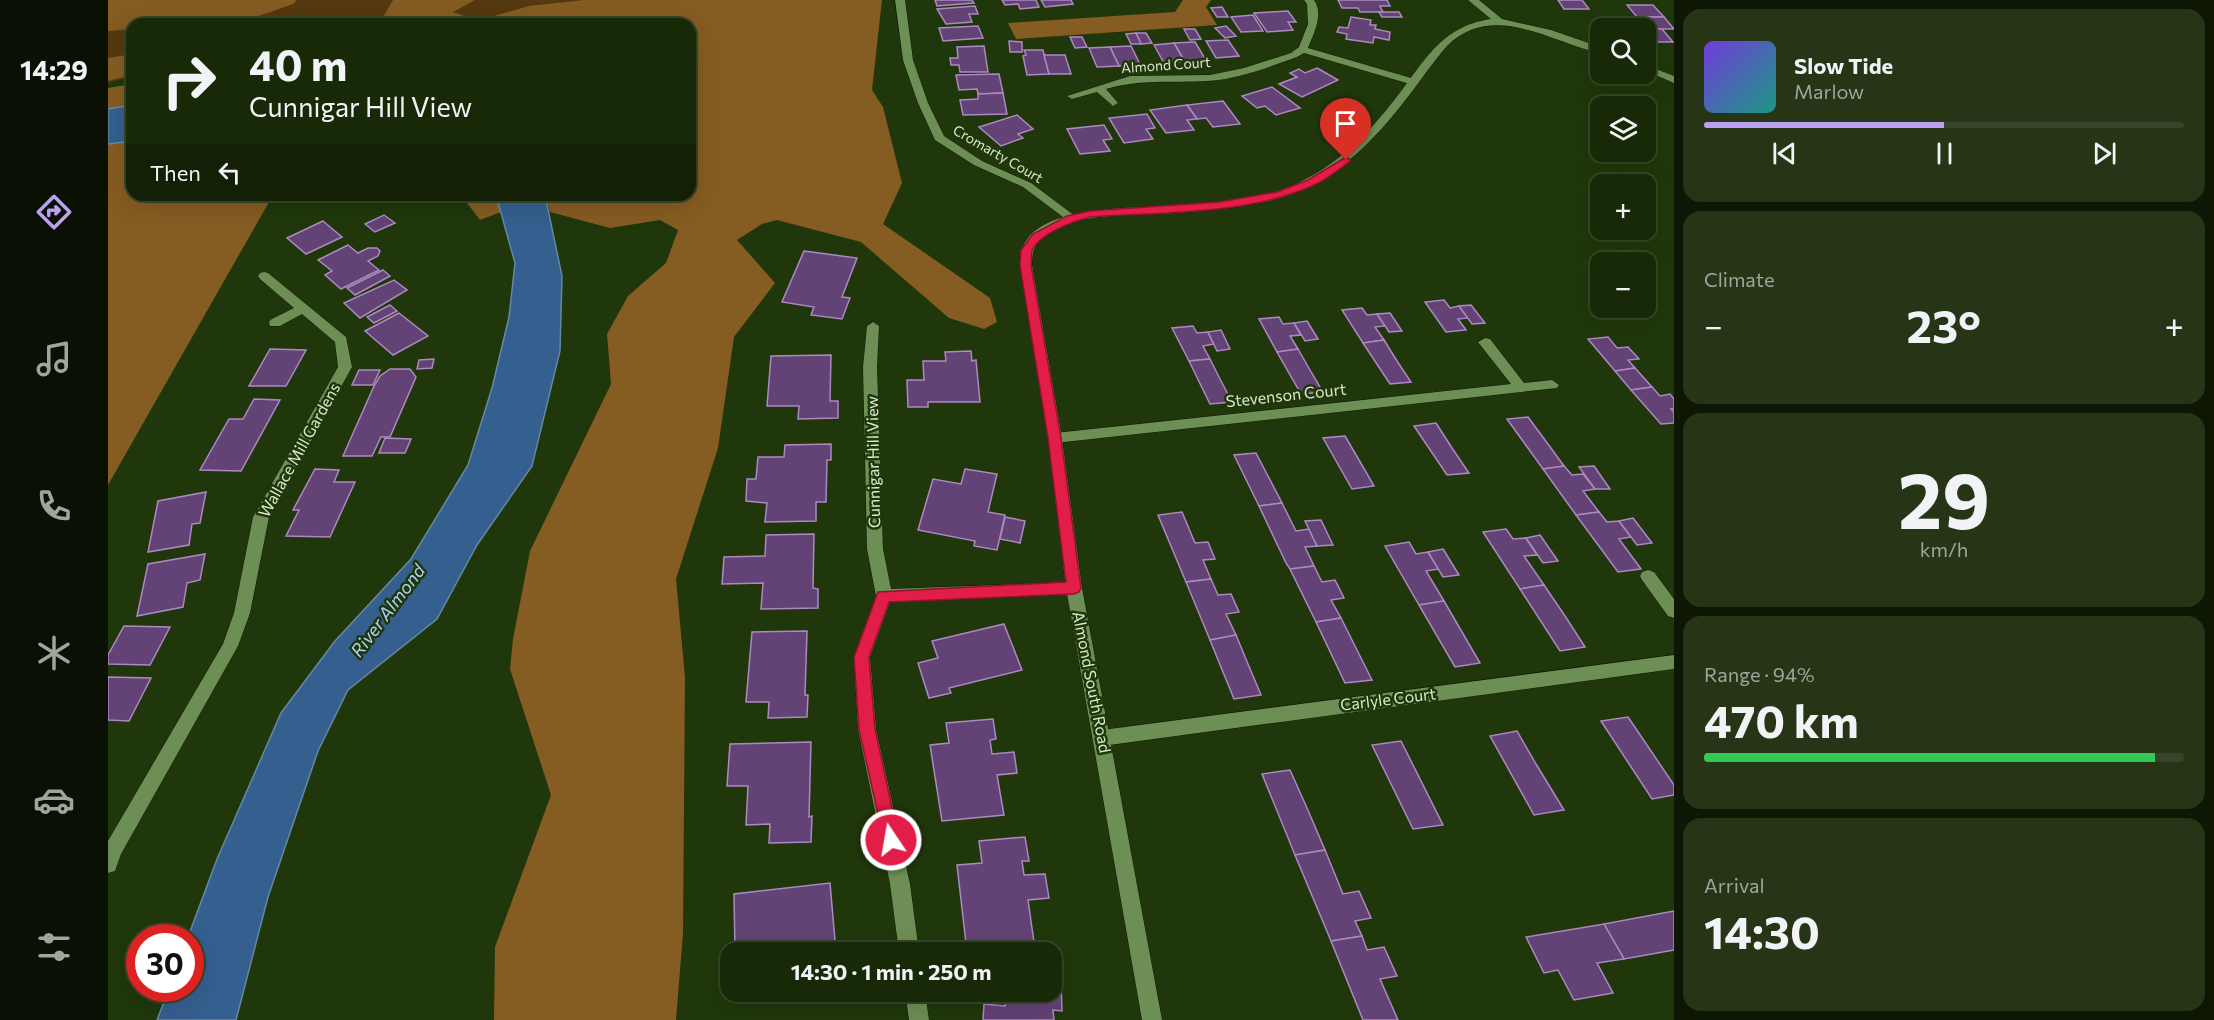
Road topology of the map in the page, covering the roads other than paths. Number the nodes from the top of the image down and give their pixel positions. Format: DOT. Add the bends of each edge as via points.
graph roads {
  1 [pos="900,0"];
  2 [pos="1309,0"];
  3 [pos="1473,0"];
  4 [pos="1499,21"];
  5 [pos="1590,47"];
  6 [pos="1303,49"];
  7 [pos="1656,72"];
  8 [pos="1674,80"];
  9 [pos="1414,82"];
  10 [pos="1099,88"];
  11 [pos="1072,96"];
  12 [pos="1113,103"];
  13 [pos="1071,218"];
  14 [pos="264,276"];
  15 [pos="303,308"];
  16 [pos="275,323"];
  17 [pos="873,326"];
  18 [pos="1485,342"];
  19 [pos="1552,385"];
  20 [pos="1521,388"];
  21 [pos="1055,438"];
  22 [pos="1648,576"];
  23 [pos="1074,588"];
  24 [pos="884,596"];
  25 [pos="1674,611"];
  26 [pos="1674,662"];
  27 [pos="1102,738"];
  28 [pos="108,864"];
  29 [pos="908,942"];
  30 [pos="916,1002"];
  31 [pos="919,1020"];
  32 [pos="1152,1020"];
  1 -- 13 [label="street, Cromarty Court" via="908,60 939,138 978,163 1027,185"];
  2 -- 6 [label="street" via="1313,24"];
  3 -- 4 [label="street"];
  4 -- 5 [label="street"];
  4 -- 9 [label="street, Almond South Road" via="1474,24 1447,39"];
  6 -- 9 [label="street"];
  6 -- 10 [label="street, Almond Court" via="1237,73 1210,78 1130,80"];
  7 -- 8 [label="street"];
  9 -- 13 [label="street, Almond South Road" via="1346,160 1312,182 1241,202"];
  10 -- 11 [label="street, Almond Court"];
  10 -- 12 [label="street, Almond Court"];
  13 -- 21 [label="street, Almond South Road" via="1037,236 1026,250"];
  14 -- 15 [label="street, Wallace Mill Gardens"];
  15 -- 16 [label="street"];
  15 -- 28 [label="street, Wallace Mill Gardens" via="341,340 345,367 261,517 242,613 230,646"];
  17 -- 24 [label="street, Cunnigar Hill View" via="870,367 875,549"];
  18 -- 20 [label="street"];
  19 -- 20 [label="street, Stevenson Court"];
  20 -- 21 [label="street, Stevenson Court"];
  21 -- 23 [label="street, Almond South Road"];
  22 -- 25 [label="street"];
  23 -- 24 [label="street"];
  23 -- 27 [label="street, Almond South Road"];
  24 -- 29 [label="street" via="862,657 867,729 900,884"];
  26 -- 27 [label="street, Carlyle Court"];
  27 -- 32 [label="street, Almond South Road"];
  30 -- 31 [label="street"];
}
